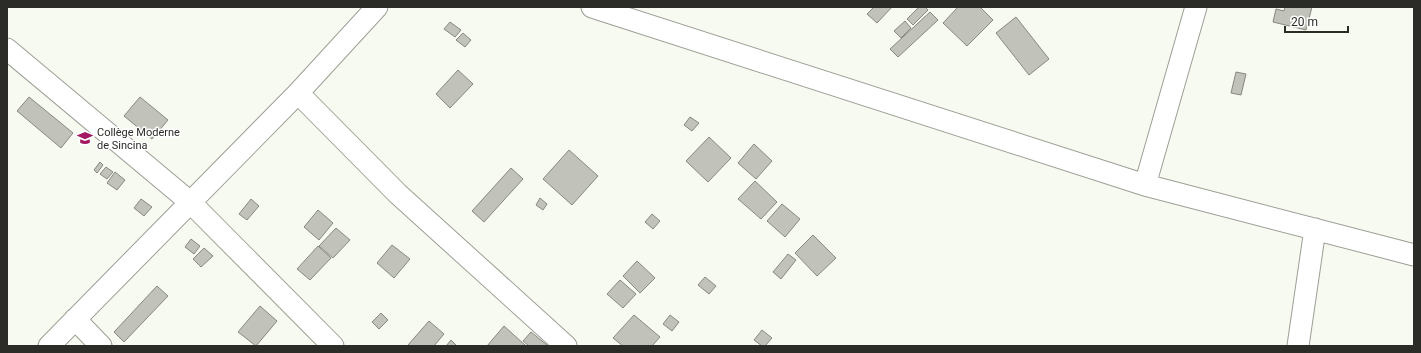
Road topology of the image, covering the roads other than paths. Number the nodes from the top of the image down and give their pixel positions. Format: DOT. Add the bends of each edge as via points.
graph roads {
  1 [pos="377,7"];
  2 [pos="592,7"];
  3 [pos="1196,7"];
  4 [pos="7,49"];
  5 [pos="298,93"];
  6 [pos="1145,185"];
  7 [pos="190,202"];
  8 [pos="1315,229"];
  9 [pos="1414,255"];
  10 [pos="75,319"];
  11 [pos="49,346"];
  12 [pos="101,346"];
  13 [pos="333,346"];
  14 [pos="566,346"];
  15 [pos="1298,346"];
  1 -- 5 [label="street"];
  2 -- 6 [label="street"];
  3 -- 6 [label="street"];
  4 -- 7 [label="street"];
  5 -- 7 [label="street"];
  5 -- 14 [label="street" via="398,194"];
  6 -- 8 [label="street"];
  7 -- 10 [label="street"];
  7 -- 13 [label="street"];
  8 -- 9 [label="street"];
  8 -- 15 [label="street"];
  10 -- 11 [label="street"];
  10 -- 12 [label="street"];
}
